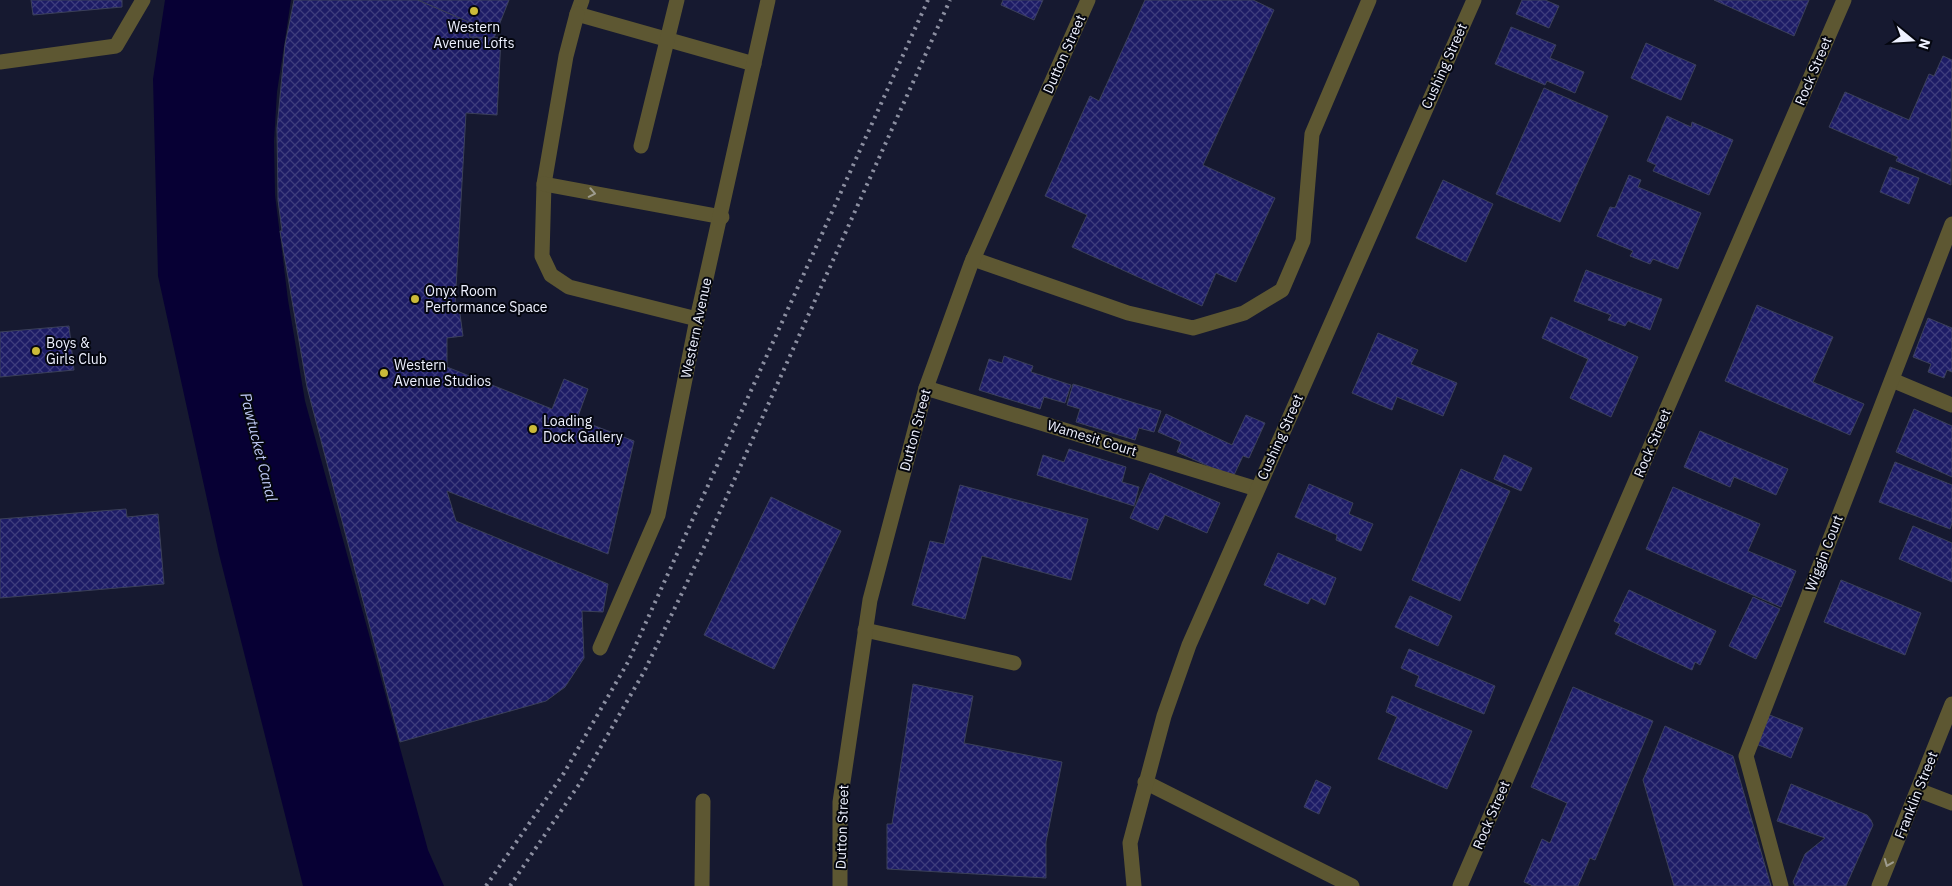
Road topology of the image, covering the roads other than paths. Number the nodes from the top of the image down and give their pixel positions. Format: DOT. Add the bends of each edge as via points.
graph roads {
  1 [pos="143,0"];
  2 [pos="677,0"];
  3 [pos="768,0"];
  4 [pos="1088,0"];
  5 [pos="1369,0"];
  6 [pos="1474,0"];
  7 [pos="1844,0"];
  8 [pos="579,7"];
  9 [pos="666,39"];
  10 [pos="0,62"];
  11 [pos="754,64"];
  12 [pos="641,146"];
  13 [pos="544,184"];
  14 [pos="722,217"];
  15 [pos="1952,224"];
  16 [pos="973,259"];
  17 [pos="697,319"];
  18 [pos="1892,380"];
  19 [pos="926,388"];
  20 [pos="1952,405"];
  21 [pos="1258,489"];
  22 [pos="866,630"];
  23 [pos="600,648"];
  24 [pos="1014,663"];
  25 [pos="1952,704"];
  26 [pos="1145,782"];
  27 [pos="1918,790"];
  28 [pos="703,801"];
  29 [pos="1952,803"];
  30 [pos="702,886"];
  31 [pos="840,886"];
  32 [pos="1134,886"];
  33 [pos="1352,886"];
  34 [pos="1460,886"];
  35 [pos="1781,886"];
  36 [pos="1879,886"];
  1 -- 10 [label="street" via="116,46"];
  2 -- 9 [label="street"];
  3 -- 11 [label="street, Western Avenue"];
  4 -- 16 [label="street, Dutton Street"];
  5 -- 16 [label="street" via="1312,134 1303,241 1282,290 1244,312 1193,328 1128,313"];
  6 -- 21 [label="street, Cushing Street"];
  7 -- 34 [label="street, Rock Street"];
  8 -- 9 [label="street"];
  8 -- 13 [label="street" via="566,56"];
  9 -- 11 [label="street"];
  9 -- 12 [label="street"];
  11 -- 14 [label="street, Western Avenue"];
  13 -- 14 [label="street, one-way"];
  13 -- 17 [label="street" via="542,256 551,275 569,287"];
  14 -- 17 [label="street, Western Avenue"];
  15 -- 18 [label="street, Wiggin Court"];
  16 -- 19 [label="street, Dutton Street"];
  17 -- 23 [label="street, Western Avenue" via="658,515"];
  18 -- 20 [label="street"];
  18 -- 35 [label="street, Wiggin Court" via="1746,756"];
  19 -- 21 [label="street, Wamesit Court"];
  19 -- 22 [label="street, Dutton Street" via="870,600"];
  21 -- 26 [label="street, Cushing Street" via="1189,645"];
  22 -- 24 [label="street"];
  22 -- 31 [label="street, Dutton Street" via="840,802"];
  25 -- 27 [label="street, Franklin Street"];
  26 -- 32 [label="street, Cushing Street" via="1130,843"];
  26 -- 33 [label="street"];
  27 -- 29 [label="street"];
  27 -- 36 [label="street, Franklin Street, one-way"];
  28 -- 30 [label="street"];
}
